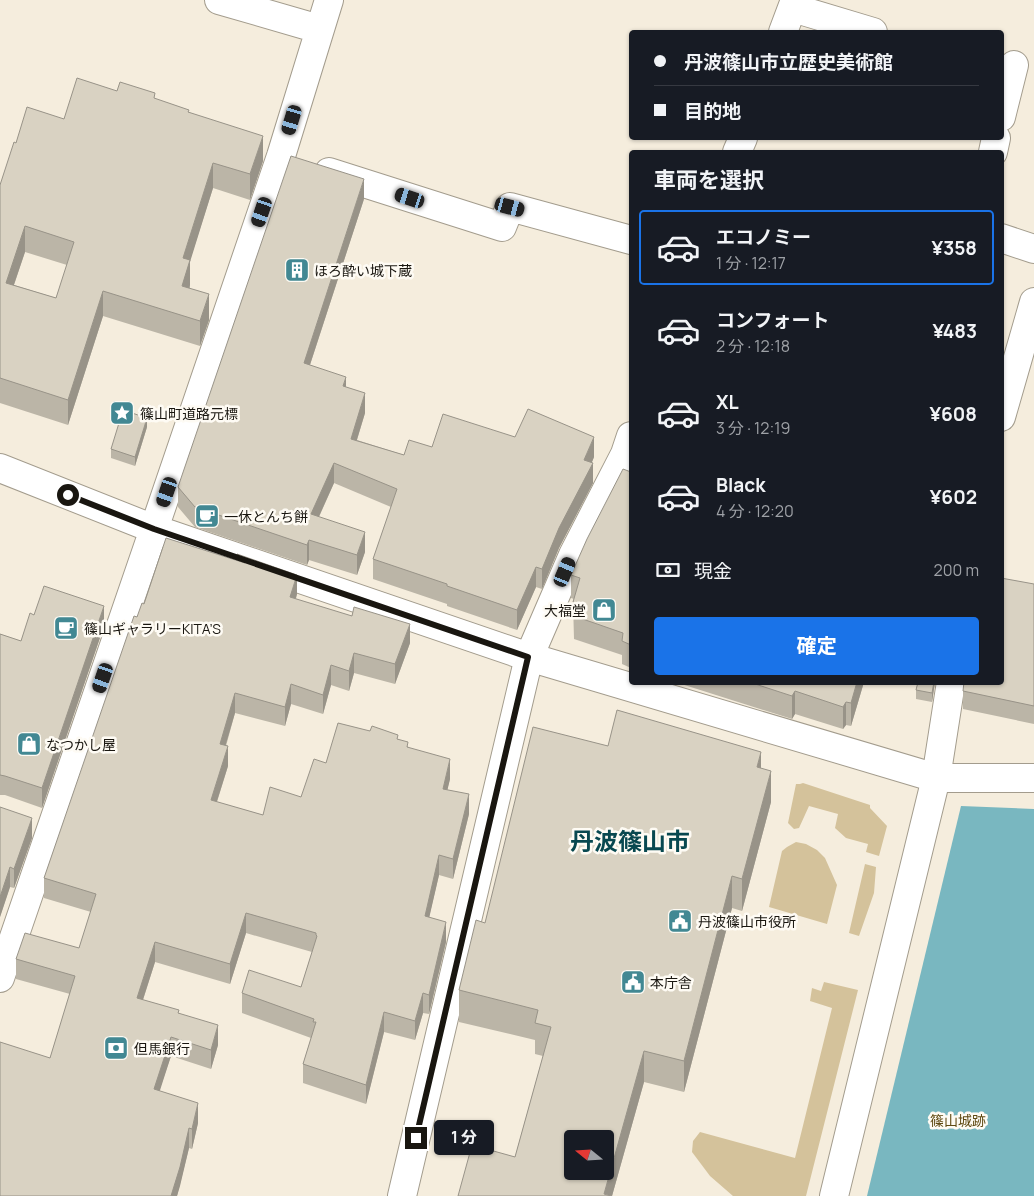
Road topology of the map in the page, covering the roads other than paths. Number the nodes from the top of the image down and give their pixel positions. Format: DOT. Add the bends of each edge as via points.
graph roads {
  1 [pos="219,0"];
  2 [pos="329,0"];
  3 [pos="791,13"];
  4 [pos="319,28"];
  5 [pos="864,30"];
  6 [pos="1016,66"];
  7 [pos="1004,107"];
  8 [pos="281,156"];
  9 [pos="629,239"];
  10 [pos="1004,239"];
  11 [pos="1034,249"];
  12 [pos="1034,302"];
  13 [pos="1004,407"];
  14 [pos="629,442"];
  15 [pos="0,468"];
  16 [pos="154,529"];
  17 [pos="528,657"];
  18 [pos="951,685"];
  19 [pos="936,778"];
  20 [pos="1034,778"];
  21 [pos="26,819"];
  22 [pos="52,828"];
  23 [pos="0,978"];
  24 [pos="402,1196"];
  25 [pos="834,1196"];
  1 -- 4 [label="street"];
  2 -- 4 [label="street"];
  3 -- 5 [label="street"];
  4 -- 8 [label="street"];
  6 -- 7 [label="street"];
  8 -- 9 [label="street" via="502,227 510,207"];
  8 -- 16 [label="street"];
  10 -- 11 [label="street"];
  12 -- 13 [label="street"];
  14 -- 17 [label="street" via="573,555"];
  15 -- 16 [label="street"];
  16 -- 17 [label="street"];
  16 -- 22 [label="street"];
  17 -- 19 [label="street"];
  17 -- 24 [label="street"];
  18 -- 19 [label="street"];
  19 -- 20 [label="street"];
  19 -- 25 [label="street"];
  21 -- 22 [label="street"];
  22 -- 23 [label="street"];
}
